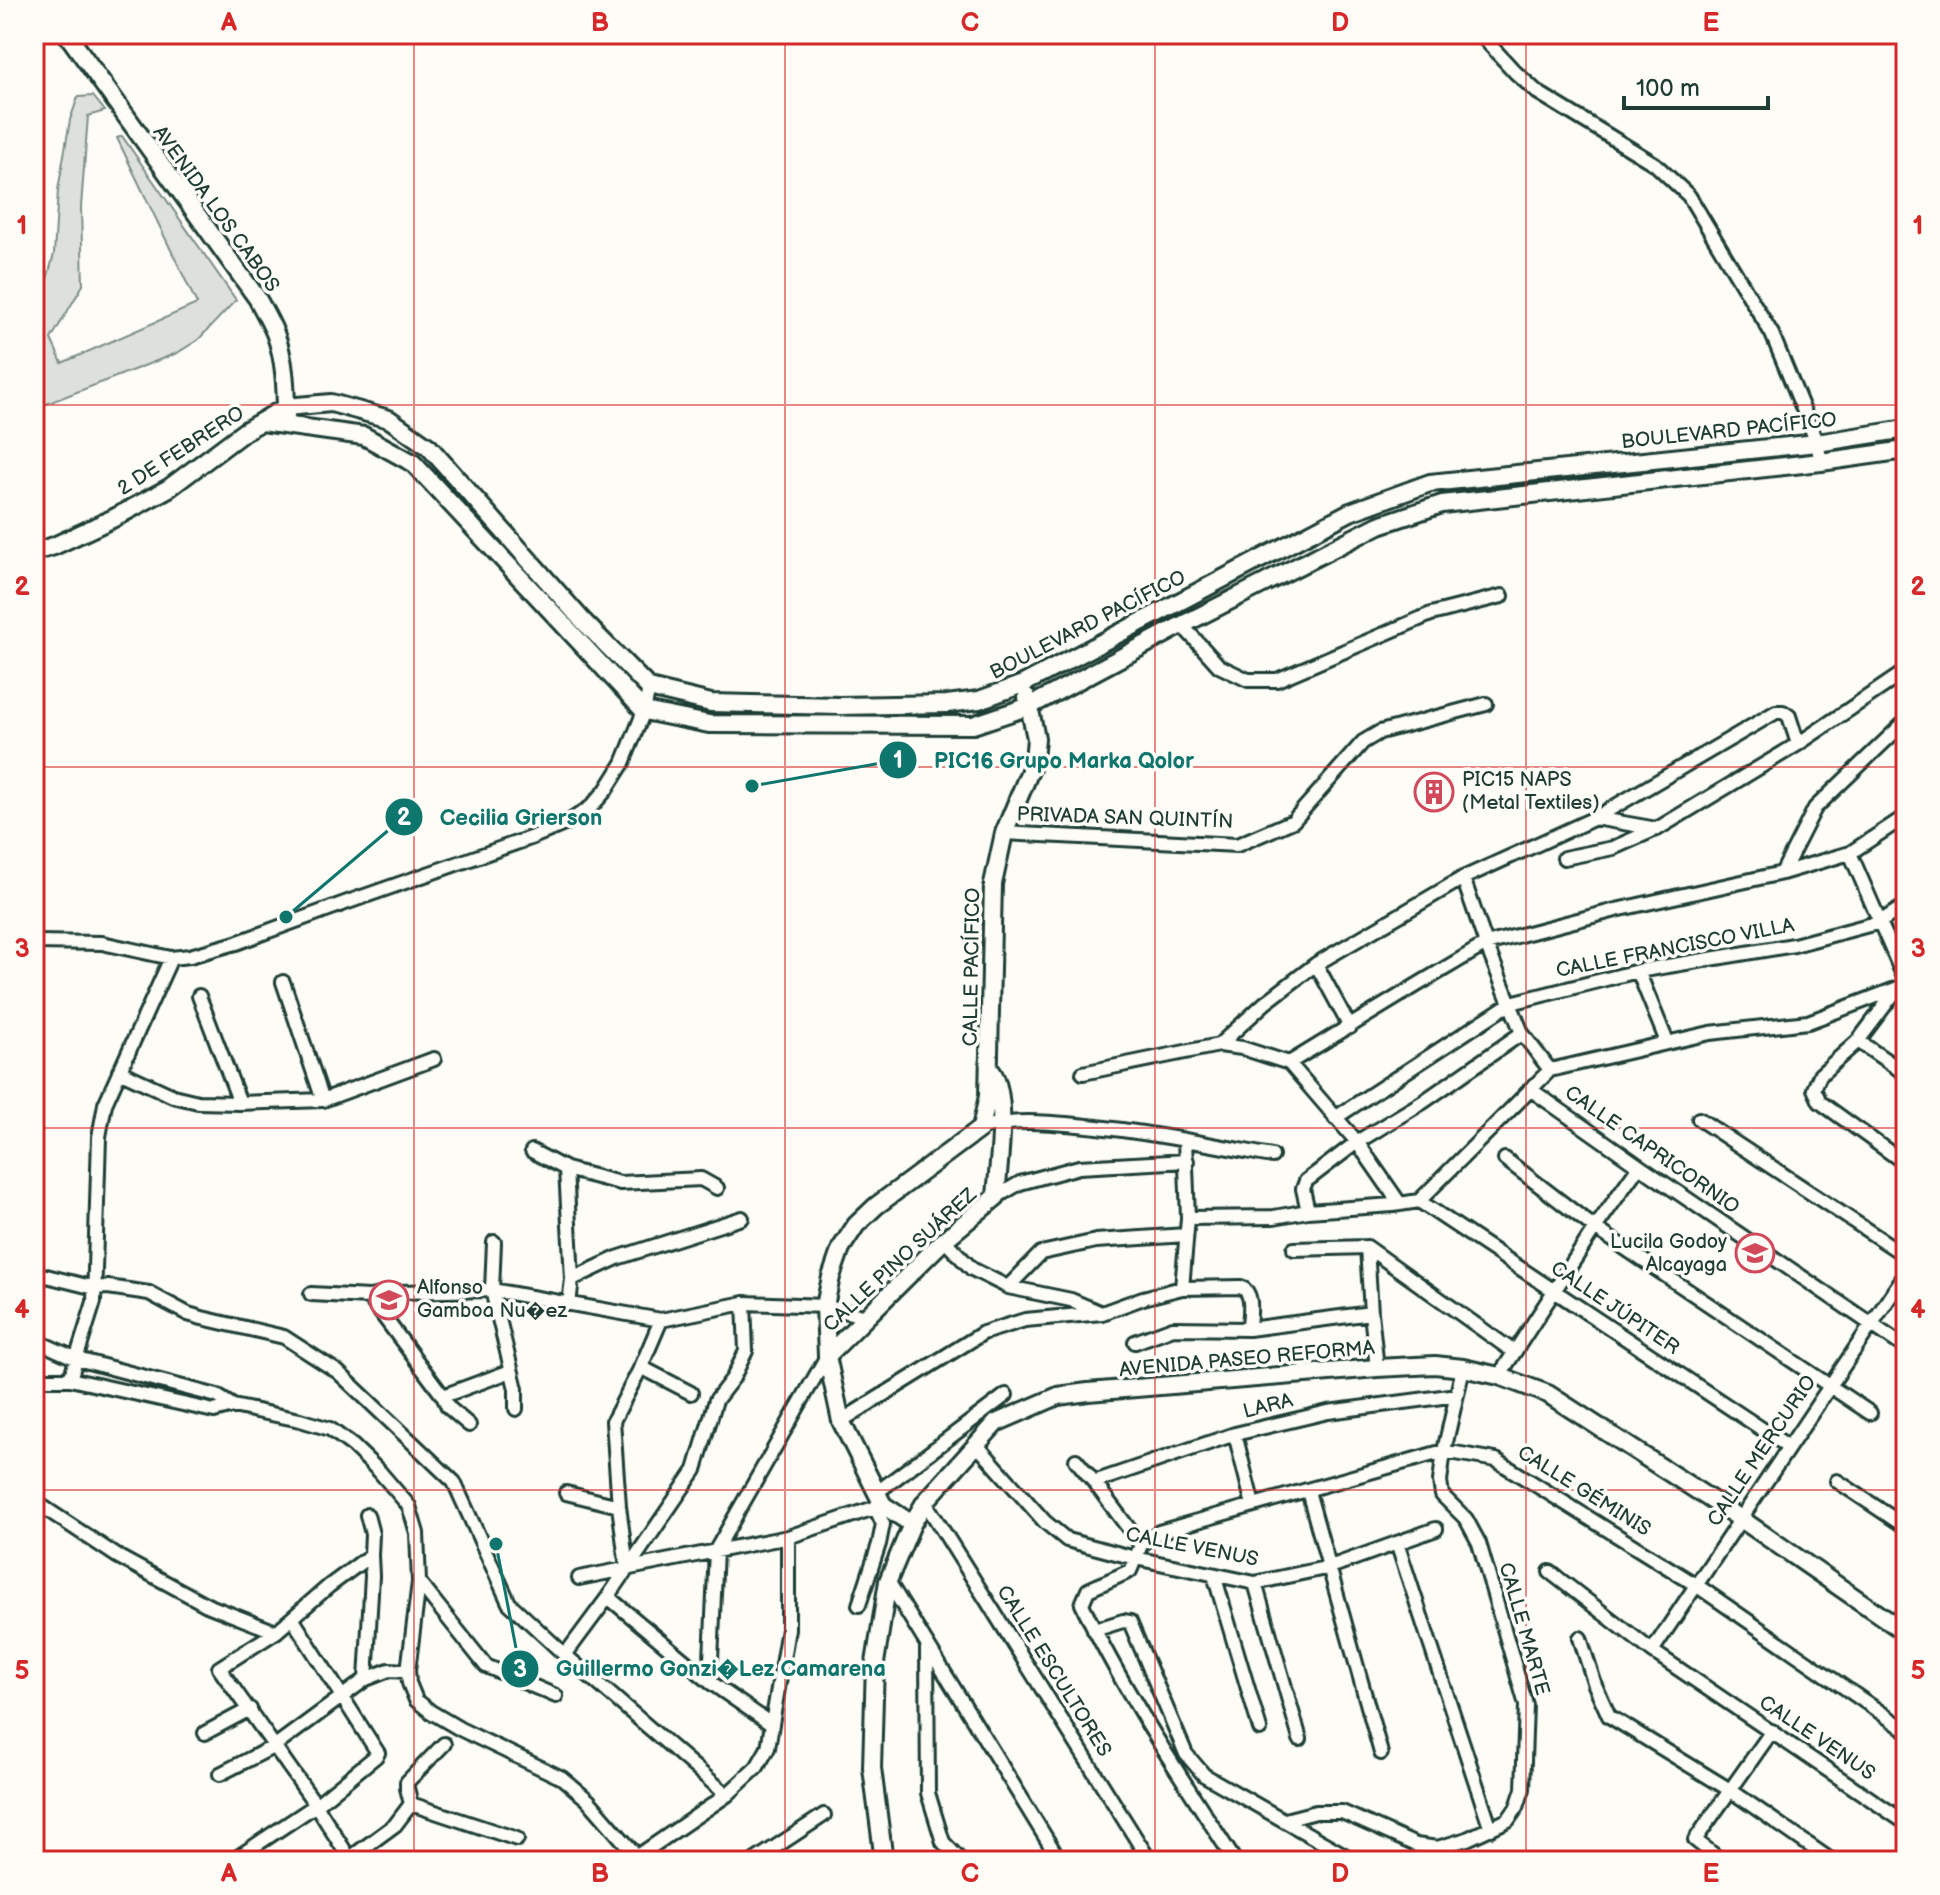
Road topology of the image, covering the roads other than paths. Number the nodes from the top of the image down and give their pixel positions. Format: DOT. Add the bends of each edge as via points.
graph roads {
  1 [pos="67,34"];
  2 [pos="1480,34"];
  3 [pos="286,407"];
  4 [pos="262,422"];
  5 [pos="286,425"];
  6 [pos="1906,429"];
  7 [pos="1817,443"];
  8 [pos="1906,450"];
  9 [pos="1821,462"];
  10 [pos="34,552"];
  11 [pos="1502,596"];
  12 [pos="1182,625"];
  13 [pos="1906,671"];
  14 [pos="1023,684"];
  15 [pos="649,688"];
  16 [pos="1486,704"];
  17 [pos="1030,706"];
  18 [pos="644,711"];
  19 [pos="1906,721"];
  20 [pos="1798,744"];
  21 [pos="1906,816"];
  22 [pos="1595,818"];
  23 [pos="1657,829"];
  24 [pos="1004,833"];
  25 [pos="1850,853"];
  26 [pos="1564,858"];
  27 [pos="1782,873"];
  28 [pos="1463,878"];
  29 [pos="1906,905"];
  30 [pos="1880,922"];
  31 [pos="34,942"];
  32 [pos="1486,944"];
  33 [pos="171,958"];
  34 [pos="1316,964"];
  35 [pos="1638,971"];
  36 [pos="283,982"];
  37 [pos="1903,985"];
  38 [pos="199,996"];
  39 [pos="1511,1003"];
  40 [pos="1350,1027"];
  41 [pos="1522,1033"];
  42 [pos="1858,1041"];
  43 [pos="1667,1042"];
  44 [pos="1219,1045"];
  45 [pos="434,1059"];
  46 [pos="1289,1063"];
  47 [pos="989,1067"];
  48 [pos="1550,1070"];
  49 [pos="119,1071"];
  50 [pos="1083,1073"];
  51 [pos="1906,1074"];
  52 [pos="1530,1089"];
  53 [pos="323,1100"];
  54 [pos="240,1103"];
  55 [pos="1335,1118"];
  56 [pos="1699,1119"];
  57 [pos="1001,1122"];
  58 [pos="981,1128"];
  59 [pos="1185,1140"];
  60 [pos="1357,1142"];
  61 [pos="532,1151"];
  62 [pos="1272,1156"];
  63 [pos="1505,1159"];
  64 [pos="1187,1161"];
  65 [pos="1906,1164"];
  66 [pos="1639,1166"];
  67 [pos="566,1169"];
  68 [pos="717,1188"];
  69 [pos="996,1197"];
  70 [pos="1419,1201"];
  71 [pos="1400,1204"];
  72 [pos="1308,1211"];
  73 [pos="742,1218"];
  74 [pos="1188,1218"];
  75 [pos="1595,1228"];
  76 [pos="1186,1235"];
  77 [pos="944,1240"];
  78 [pos="494,1242"];
  79 [pos="1367,1247"];
  80 [pos="1294,1249"];
  81 [pos="1906,1256"];
  82 [pos="34,1273"];
  83 [pos="1906,1273"];
  84 [pos="572,1279"];
  85 [pos="1008,1287"];
  86 [pos="95,1288"];
  87 [pos="1182,1288"];
  88 [pos="492,1290"];
  89 [pos="1554,1292"];
  90 [pos="311,1294"];
  91 [pos="369,1297"];
  92 [pos="744,1303"];
  93 [pos="569,1304"];
  94 [pos="825,1306"];
  95 [pos="1102,1313"];
  96 [pos="1371,1313"];
  97 [pos="866,1317"];
  98 [pos="661,1320"];
  99 [pos="1871,1325"];
  100 [pos="1249,1329"];
  101 [pos="34,1340"];
  102 [pos="1135,1342"];
  103 [pos="1906,1348"];
  104 [pos="1514,1352"];
  105 [pos="827,1356"];
  106 [pos="77,1359"];
  107 [pos="641,1367"];
  108 [pos="1377,1368"];
  109 [pos="1463,1368"];
  110 [pos="511,1371"];
  111 [pos="1499,1376"];
  112 [pos="34,1379"];
  113 [pos="70,1379"];
  114 [pos="1830,1386"];
  115 [pos="691,1393"];
  116 [pos="1006,1395"];
  117 [pos="1457,1395"];
  118 [pos="443,1396"];
  119 [pos="233,1406"];
  120 [pos="516,1409"];
  121 [pos="1870,1413"];
  122 [pos="841,1421"];
  123 [pos="469,1425"];
  124 [pos="1235,1434"];
  125 [pos="976,1444"];
  126 [pos="1789,1447"];
  127 [pos="1444,1451"];
  128 [pos="1076,1460"];
  129 [pos="1837,1481"];
  130 [pos="1094,1482"];
  131 [pos="1308,1491"];
  132 [pos="566,1493"];
  133 [pos="34,1501"];
  134 [pos="878,1502"];
  135 [pos="925,1502"];
  136 [pos="1253,1505"];
  137 [pos="619,1506"];
  138 [pos="367,1515"];
  139 [pos="1741,1519"];
  140 [pos="912,1524"];
  141 [pos="1906,1527"];
  142 [pos="1436,1529"];
  143 [pos="788,1537"];
  144 [pos="1397,1543"];
  145 [pos="1141,1545"];
  146 [pos="716,1550"];
  147 [pos="371,1555"];
  148 [pos="1135,1558"];
  149 [pos="1330,1567"];
  150 [pos="627,1568"];
  151 [pos="1550,1572"];
  152 [pos="1214,1575"];
  153 [pos="579,1578"];
  154 [pos="888,1581"];
  155 [pos="419,1582"];
  156 [pos="1255,1583"];
  157 [pos="1696,1585"];
  158 [pos="608,1597"];
  159 [pos="859,1605"];
  160 [pos="292,1618"];
  161 [pos="1094,1630"];
  162 [pos="276,1632"];
  163 [pos="1906,1633"];
  164 [pos="1580,1638"];
  165 [pos="927,1646"];
  166 [pos="1652,1651"];
  167 [pos="565,1655"];
  168 [pos="408,1671"];
  169 [pos="366,1679"];
  170 [pos="710,1682"];
  171 [pos="556,1696"];
  172 [pos="342,1698"];
  173 [pos="250,1709"];
  174 [pos="771,1724"];
  175 [pos="1260,1729"];
  176 [pos="1906,1730"];
  177 [pos="1772,1731"];
  178 [pos="205,1733"];
  179 [pos="1180,1738"];
  180 [pos="1300,1739"];
  181 [pos="444,1744"];
  182 [pos="275,1746"];
  183 [pos="1161,1747"];
  184 [pos="1381,1753"];
  185 [pos="220,1774"];
  186 [pos="1730,1790"];
  187 [pos="727,1795"];
  188 [pos="411,1804"];
  189 [pos="316,1805"];
  190 [pos="824,1815"];
  191 [pos="1285,1820"];
  192 [pos="1906,1823"];
  193 [pos="1491,1829"];
  194 [pos="517,1839"];
  195 [pos="640,1859"];
  196 [pos="880,1859"];
  197 [pos="349,1860"];
  198 [pos="232,1861"];
  199 [pos="754,1861"];
  200 [pos="961,1861"];
  201 [pos="1060,1861"];
  202 [pos="1150,1861"];
  203 [pos="1235,1861"];
  204 [pos="1355,1861"];
  205 [pos="1722,1861"];
  206 [pos="1832,1861"];
  1 -- 3 [label="main road, AVENIDA LOS CABOS" via="257,298 280,350"];
  2 -- 7 [label="street" via="1537,92 1655,164 1689,196 1772,334"];
  3 -- 4 [label="main road, 2 DE FEBRERO"];
  3 -- 5 [label="main road, AVENIDA LOS CABOS"];
  3 -- 15 [label="main road" via="331,403 389,419 429,447"];
  4 -- 5 [label="main road, 2 DE FEBRERO"];
  4 -- 10 [label="main road, 2 DE FEBRERO" via="169,488"];
  5 -- 18 [label="main road" via="364,436 413,463"];
  6 -- 7 [label="main road, BOULEVARD PACÍFICO"];
  7 -- 9 [label="street"];
  7 -- 14 [label="main road, BOULEVARD PACÍFICO" via="1430,483 1350,512"];
  8 -- 9 [label="main road, BOULEVARD PACÍFICO"];
  9 -- 12 [label="main road, BOULEVARD PACÍFICO" via="1442,504 1379,525"];
  11 -- 12 [label="street" via="1431,614 1277,680 1248,680 1219,666"];
  12 -- 17 [label="main road, BOULEVARD PACÍFICO"];
  13 -- 20 [label="street"];
  14 -- 15 [label="main road, BOULEVARD PACÍFICO" via="968,702 840,706 711,703"];
  14 -- 17 [label="main road, CALLE PACÍFICO"];
  15 -- 18 [label="street"];
  16 -- 24 [label="street, PRIVADA SAN QUINTÍN" via="1380,732 1363,742 1293,821 1237,845"];
  17 -- 18 [label="main road, BOULEVARD PACÍFICO" via="973,725 944,726 709,724"];
  17 -- 24 [label="main road, CALLE PACÍFICO" via="1034,761"];
  18 -- 33 [label="street" via="606,790 567,823 236,943"];
  19 -- 27 [label="street" via="1815,808"];
  20 -- 22 [label="street" via="1789,716 1776,712"];
  20 -- 23 [label="street"];
  21 -- 25 [label="street"];
  22 -- 23 [label="street"];
  22 -- 28 [label="street"];
  23 -- 26 [label="street" via="1613,848"];
  24 -- 47 [label="main road, CALLE PACÍFICO" via="993,884"];
  25 -- 27 [label="street"];
  25 -- 30 [label="street"];
  27 -- 32 [label="street"];
  28 -- 32 [label="street"];
  28 -- 34 [label="street"];
  29 -- 30 [label="street, CALLE FRANCISCO VILLA"];
  30 -- 35 [label="street, CALLE FRANCISCO VILLA" via="1794,945"];
  30 -- 37 [label="street"];
  31 -- 33 [label="street" via="102,943"];
  32 -- 39 [label="street"];
  32 -- 40 [label="street"];
  33 -- 49 [label="street"];
  34 -- 40 [label="street"];
  34 -- 44 [label="street"];
  35 -- 39 [label="street, CALLE FRANCISCO VILLA"];
  35 -- 43 [label="street"];
  36 -- 53 [label="street"];
  37 -- 42 [label="street"];
  37 -- 43 [label="street" via="1808,1022"];
  38 -- 54 [label="street"];
  39 -- 41 [label="street"];
  39 -- 55 [label="street, CALLE FRANCISCO VILLA"];
  40 -- 46 [label="street"];
  41 -- 48 [label="street"];
  41 -- 60 [label="street"];
  42 -- 51 [label="street"];
  42 -- 65 [label="street" via="1820,1075 1814,1089 1820,1102"];
  43 -- 48 [label="street"];
  44 -- 46 [label="street"];
  44 -- 50 [label="street"];
  45 -- 53 [label="street"];
  46 -- 55 [label="street"];
  47 -- 57 [label="main road, CALLE PACÍFICO" via="997,1080"];
  47 -- 58 [label="main road, CALLE PACÍFICO"];
  48 -- 52 [label="street"];
  49 -- 54 [label="street" via="173,1096"];
  49 -- 86 [label="street" via="99,1137"];
  52 -- 66 [label="street, CALLE CAPRICORNIO"];
  52 -- 70 [label="street"];
  53 -- 54 [label="street"];
  55 -- 60 [label="street"];
  56 -- 81 [label="street"];
  57 -- 58 [label="street"];
  57 -- 59 [label="street" via="1109,1128"];
  57 -- 69 [label="main road, CALLE PACÍFICO"];
  58 -- 94 [label="main road" via="856,1225 841,1248"];
  59 -- 62 [label="street"];
  59 -- 64 [label="street"];
  60 -- 71 [label="street"];
  60 -- 72 [label="street" via="1306,1181"];
  61 -- 67 [label="street"];
  63 -- 75 [label="street"];
  64 -- 69 [label="street, CALLE PINO SUÁREZ" via="1079,1167 1020,1183"];
  64 -- 74 [label="street"];
  66 -- 75 [label="street"];
  66 -- 99 [label="street, CALLE CAPRICORNIO"];
  67 -- 68 [label="street" via="620,1183 701,1179"];
  67 -- 84 [label="street"];
  69 -- 77 [label="main road, CALLE PINO SUÁREZ"];
  70 -- 71 [label="street"];
  70 -- 89 [label="street, CALLE JÚPITER"];
  71 -- 72 [label="street"];
  72 -- 74 [label="street" via="1274,1217"];
  73 -- 84 [label="street" via="617,1258"];
  74 -- 76 [label="street"];
  75 -- 89 [label="street"];
  75 -- 114 [label="street"];
  76 -- 85 [label="street" via="1096,1241 1041,1253"];
  76 -- 87 [label="street"];
  77 -- 85 [label="street" via="972,1269"];
  77 -- 97 [label="main road, CALLE PINO SUÁREZ"];
  78 -- 88 [label="street"];
  79 -- 80 [label="street"];
  79 -- 96 [label="street"];
  79 -- 104 [label="street"];
  82 -- 86 [label="street"];
  83 -- 99 [label="street, CALLE MERCURIO"];
  84 -- 93 [label="street"];
  85 -- 95 [label="street" via="1071,1300"];
  86 -- 106 [label="street"];
  86 -- 167 [label="street" via="149,1293 188,1314 284,1337 338,1372 454,1482 509,1603"];
  87 -- 95 [label="street"];
  87 -- 100 [label="street" via="1246,1289"];
  88 -- 91 [label="street"];
  88 -- 93 [label="street"];
  88 -- 110 [label="street"];
  89 -- 104 [label="street"];
  89 -- 126 [label="street, CALLE JÚPITER"];
  90 -- 91 [label="street"];
  91 -- 118 [label="street"];
  92 -- 94 [label="street"];
  92 -- 98 [label="street"];
  92 -- 150 [label="street" via="746,1351 716,1400 695,1470"];
  93 -- 98 [label="street"];
  94 -- 97 [label="street"];
  94 -- 105 [label="main road"];
  95 -- 122 [label="street" via="1025,1320 983,1333"];
  96 -- 100 [label="street"];
  96 -- 108 [label="street"];
  97 -- 105 [label="main road, CALLE PINO SUÁREZ"];
  98 -- 107 [label="street"];
  99 -- 103 [label="street, CALLE CAPRICORNIO"];
  99 -- 114 [label="street, CALLE MERCURIO"];
  100 -- 102 [label="street" via="1173,1328"];
  101 -- 106 [label="street"];
  104 -- 111 [label="street"];
  105 -- 122 [label="main road"];
  105 -- 146 [label="street"];
  106 -- 113 [label="street"];
  106 -- 119 [label="street" via="217,1396"];
  107 -- 115 [label="street"];
  107 -- 137 [label="street" via="613,1421"];
  108 -- 109 [label="main road, AVENIDA PASEO REFORMA"];
  108 -- 125 [label="main road, AVENIDA PASEO REFORMA" via="1058,1396 996,1423"];
  109 -- 111 [label="main road, AVENIDA PASEO REFORMA"];
  109 -- 117 [label="street, CALLE MARTE"];
  110 -- 118 [label="street"];
  110 -- 120 [label="street"];
  111 -- 139 [label="main road, AVENIDA PASEO REFORMA" via="1548,1394"];
  112 -- 113 [label="street"];
  113 -- 119 [label="street" via="214,1411"];
  114 -- 121 [label="street"];
  114 -- 126 [label="street, CALLE MERCURIO"];
  116 -- 134 [label="street"];
  117 -- 124 [label="street, LARA" via="1328,1412"];
  117 -- 127 [label="street, CALLE MARTE"];
  118 -- 123 [label="street"];
  119 -- 155 [label="street" via="330,1429 353,1446 409,1506 417,1533"];
  122 -- 134 [label="main road"];
  124 -- 130 [label="street, LARA"];
  124 -- 136 [label="street"];
  125 -- 135 [label="main road, AVENIDA PASEO REFORMA"];
  125 -- 148 [label="street, CALLE VENUS" via="1067,1540"];
  126 -- 139 [label="street, CALLE MERCURIO"];
  127 -- 131 [label="street, CALLE GÉMINIS"];
  127 -- 157 [label="street, CALLE GÉMINIS" via="1496,1460"];
  127 -- 193 [label="street, CALLE MARTE" via="1442,1495 1466,1519 1479,1543 1526,1705 1523,1789 1508,1820"];
  128 -- 130 [label="street"];
  129 -- 141 [label="street"];
  130 -- 145 [label="street"];
  131 -- 136 [label="street, CALLE GÉMINIS"];
  131 -- 149 [label="street"];
  132 -- 137 [label="street"];
  133 -- 162 [label="street" via="117,1556 207,1605"];
  134 -- 140 [label="main road"];
  134 -- 143 [label="street"];
  134 -- 159 [label="street" via="883,1524"];
  135 -- 140 [label="main road, AVENIDA PASEO REFORMA"];
  135 -- 202 [label="street, CALLE ESCULTORES"];
  136 -- 145 [label="street, CALLE GÉMINIS" via="1159,1532"];
  137 -- 150 [label="street"];
  138 -- 147 [label="street"];
  139 -- 157 [label="street, CALLE MERCURIO"];
  139 -- 163 [label="main road, AVENIDA PASEO REFORMA"];
  140 -- 154 [label="main road, AVENIDA PASEO REFORMA"];
  142 -- 144 [label="street, CALLE VENUS"];
  143 -- 146 [label="street"];
  143 -- 174 [label="street" via="788,1629"];
  144 -- 149 [label="street, CALLE VENUS"];
  144 -- 193 [label="street"];
  145 -- 148 [label="street"];
  146 -- 150 [label="street"];
  146 -- 170 [label="street"];
  147 -- 160 [label="street"];
  147 -- 169 [label="street"];
  148 -- 152 [label="street, CALLE VENUS"];
  148 -- 161 [label="street" via="1130,1571 1084,1596 1082,1604"];
  149 -- 156 [label="street, CALLE VENUS"];
  149 -- 184 [label="street"];
  150 -- 153 [label="street"];
  150 -- 158 [label="street"];
  151 -- 166 [label="street, CALLE VENUS"];
  152 -- 156 [label="street, CALLE VENUS"];
  152 -- 175 [label="street"];
  154 -- 165 [label="street"];
  154 -- 196 [label="main road, AVENIDA PASEO REFORMA" via="875,1663 872,1753"];
  155 -- 168 [label="street"];
  155 -- 171 [label="street" via="486,1666"];
  156 -- 180 [label="street"];
  157 -- 166 [label="street, CALLE MERCURIO"];
  157 -- 176 [label="street, CALLE GÉMINIS"];
  158 -- 167 [label="street"];
  158 -- 170 [label="street"];
  160 -- 162 [label="street"];
  160 -- 172 [label="street"];
  161 -- 179 [label="street" via="1130,1622"];
  161 -- 183 [label="street"];
  162 -- 173 [label="street" via="219,1668"];
  164 -- 186 [label="street" via="1609,1716"];
  165 -- 200 [label="street" via="928,1793 943,1842"];
  165 -- 201 [label="street"];
  166 -- 177 [label="street, CALLE VENUS"];
  167 -- 187 [label="street"];
  168 -- 169 [label="street" via="389,1670"];
  168 -- 195 [label="street" via="416,1700 460,1729 562,1778"];
  169 -- 172 [label="street"];
  170 -- 174 [label="street"];
  172 -- 182 [label="street"];
  172 -- 189 [label="street" via="378,1753"];
  173 -- 178 [label="street"];
  173 -- 182 [label="street"];
  174 -- 187 [label="street" via="768,1748 757,1767"];
  177 -- 186 [label="street"];
  177 -- 192 [label="street, CALLE VENUS"];
  179 -- 183 [label="street"];
  179 -- 191 [label="street" via="1204,1775"];
  181 -- 188 [label="street" via="407,1782"];
  182 -- 185 [label="street"];
  182 -- 189 [label="street"];
  183 -- 203 [label="street"];
  186 -- 205 [label="street" via="1695,1840"];
  186 -- 206 [label="street"];
  187 -- 195 [label="street"];
  188 -- 194 [label="street"];
  188 -- 197 [label="street" via="395,1825"];
  189 -- 197 [label="street"];
  189 -- 198 [label="street"];
  190 -- 199 [label="street"];
  191 -- 193 [label="street, CALLE MARTE" via="1342,1812 1416,1845 1437,1848"];
  191 -- 204 [label="street"];
}
